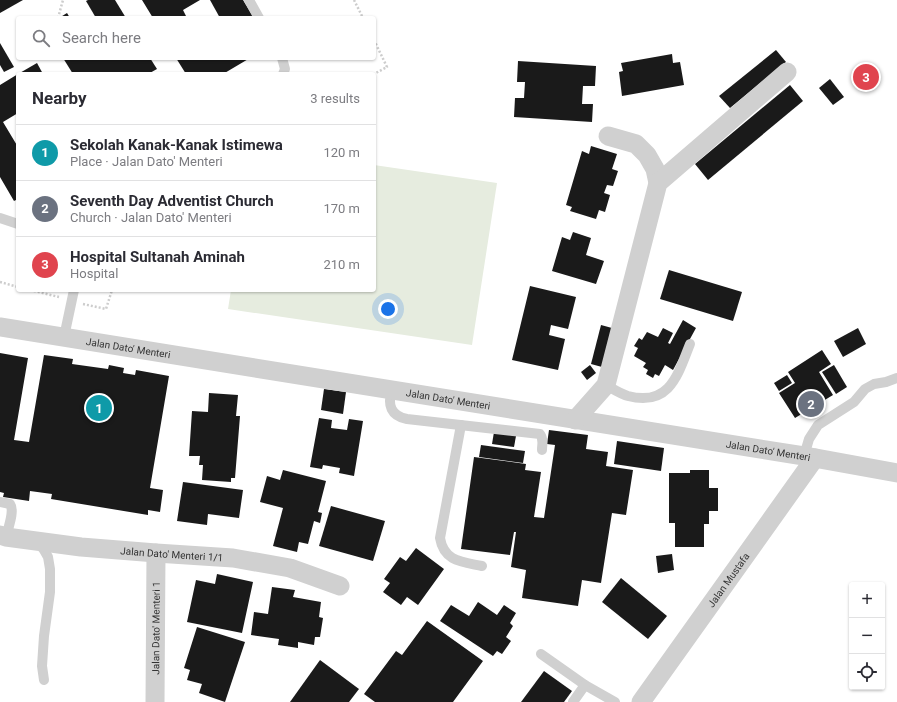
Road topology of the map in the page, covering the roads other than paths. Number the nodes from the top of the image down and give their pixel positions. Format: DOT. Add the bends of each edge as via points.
graph roads {
  1 [pos="249,0"];
  2 [pos="258,16"];
  3 [pos="283,60"];
  4 [pos="284,72"];
  5 [pos="787,72"];
  6 [pos="608,136"];
  7 [pos="658,184"];
  8 [pos="0,218"];
  9 [pos="16,223"];
  10 [pos="74,292"];
  11 [pos="0,327"];
  12 [pos="64,337"];
  13 [pos="690,344"];
  14 [pos="897,378"];
  15 [pos="606,386"];
  16 [pos="392,390"];
  17 [pos="575,420"];
  18 [pos="461,424"];
  19 [pos="542,450"];
  20 [pos="810,457"];
  21 [pos="897,473"];
  22 [pos="0,502"];
  23 [pos="3,536"];
  24 [pos="36,541"];
  25 [pos="156,553"];
  26 [pos="482,566"];
  27 [pos="340,586"];
  28 [pos="541,654"];
  29 [pos="44,680"];
  30 [pos="585,685"];
  31 [pos="155,702"];
  32 [pos="573,702"];
  33 [pos="615,702"];
  34 [pos="641,702"];
  1 -- 2 [label="lane"];
  3 -- 4 [label="lane"];
  5 -- 7 [label="street"];
  6 -- 7 [label="street" via="636,144 647,155 655,169"];
  7 -- 15 [label="street"];
  8 -- 9 [label="lane"];
  10 -- 12 [label="lane"];
  11 -- 12 [label="street, Jalan Dato' Menteri"];
  12 -- 16 [label="street, Jalan Dato' Menteri"];
  13 -- 15 [label="lane" via="671,386 654,398 627,396"];
  14 -- 20 [label="lane" via="874,384 854,402 818,425 808,438"];
  15 -- 17 [label="street"];
  16 -- 17 [label="street, Jalan Dato' Menteri"];
  16 -- 18 [label="lane" via="391,406 398,416"];
  17 -- 20 [label="street, Jalan Dato' Menteri"];
  18 -- 19 [label="lane" via="540,434 543,441"];
  18 -- 26 [label="lane" via="440,538 446,554 450,557"];
  20 -- 21 [label="street, Jalan Dato' Menteri"];
  20 -- 34 [label="street, Jalan Mustafa"];
  22 -- 23 [label="lane" via="12,507"];
  23 -- 24 [label="street, Jalan Dato' Menteri 1/1"];
  24 -- 25 [label="street, Jalan Dato' Menteri 1/1"];
  24 -- 29 [label="lane" via="48,557 50,569 42,666"];
  25 -- 27 [label="street, Jalan Dato' Menteri 1/1" via="232,558 290,568"];
  25 -- 31 [label="street, Jalan Dato' Menteri 1"];
  28 -- 30 [label="lane"];
  30 -- 32 [label="lane"];
  30 -- 33 [label="lane"];
}
